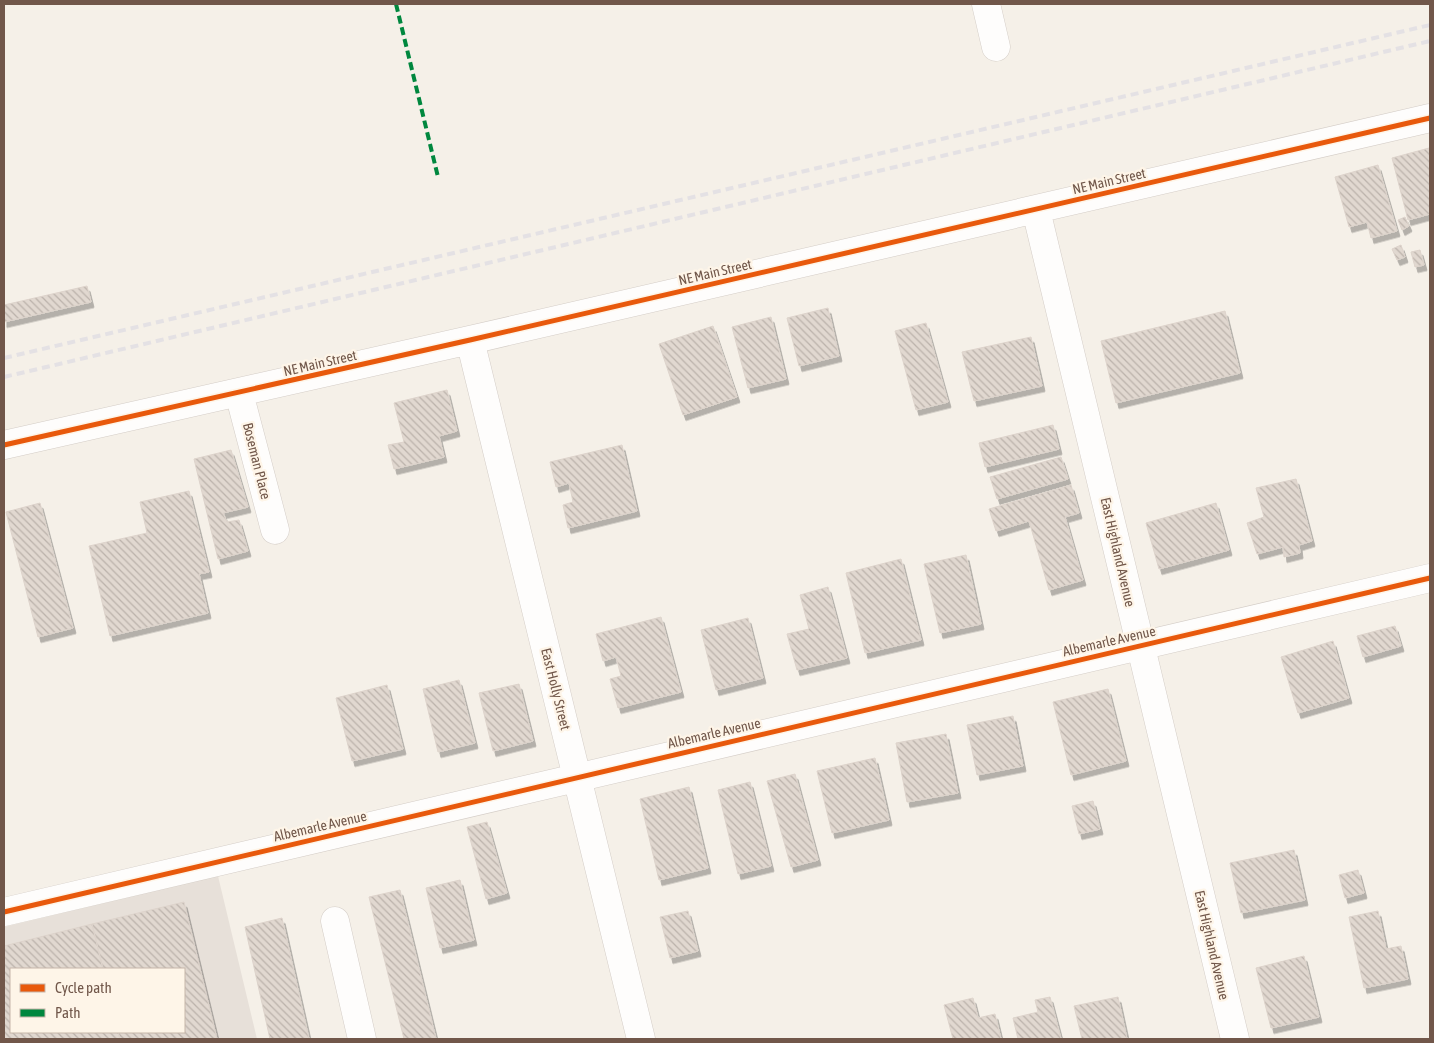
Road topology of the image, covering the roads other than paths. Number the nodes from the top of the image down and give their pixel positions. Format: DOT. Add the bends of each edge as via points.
graph roads {
  1 [pos="986,4"];
  2 [pos="996,47"];
  3 [pos="1430,118"];
  4 [pos="1036,210"];
  5 [pos="470,340"];
  6 [pos="239,392"];
  7 [pos="4,445"];
  8 [pos="275,530"];
  9 [pos="1430,578"];
  10 [pos="1140,644"];
  11 [pos="578,777"];
  12 [pos="4,912"];
  13 [pos="335,921"];
  14 [pos="362,1039"];
  15 [pos="641,1039"];
  16 [pos="1235,1039"];
  1 -- 2 [label="street"];
  3 -- 4 [label="street, NE Main Street"];
  4 -- 5 [label="street, NE Main Street"];
  4 -- 10 [label="street, East Highland Avenue"];
  5 -- 6 [label="street, NE Main Street"];
  5 -- 11 [label="street, East Holly Street"];
  6 -- 7 [label="street, NE Main Street"];
  6 -- 8 [label="street, Boseman Place"];
  9 -- 10 [label="street, Albemarle Avenue"];
  10 -- 11 [label="street, Albemarle Avenue"];
  10 -- 16 [label="street, East Highland Avenue"];
  11 -- 12 [label="street, Albemarle Avenue"];
  11 -- 15 [label="street, East Holly Street"];
  13 -- 14 [label="street"];
}
